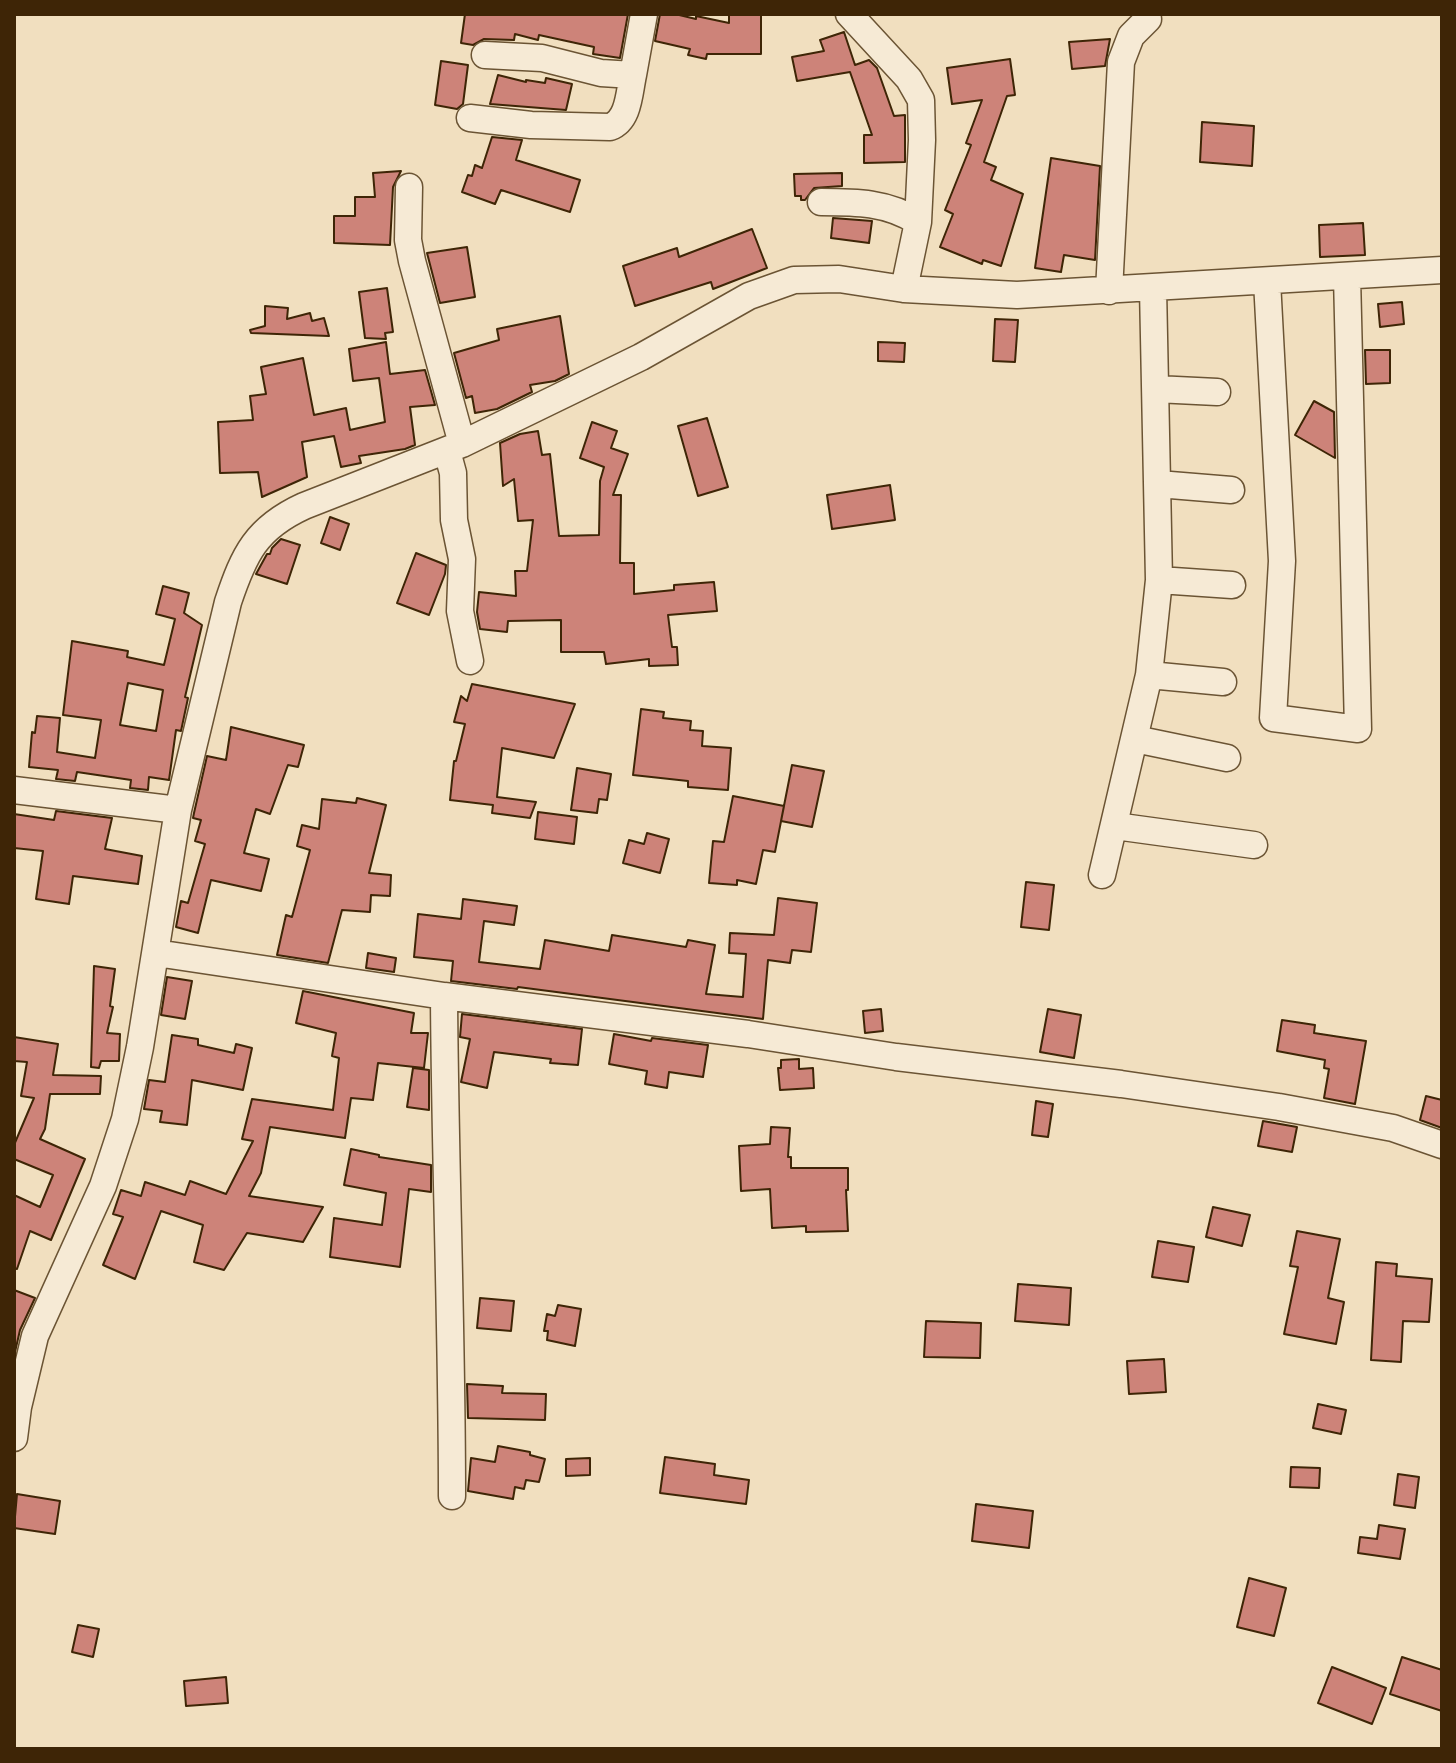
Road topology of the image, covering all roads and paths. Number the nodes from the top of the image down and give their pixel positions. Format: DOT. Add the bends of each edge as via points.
graph roads {
  1 [pos="644,14"];
  2 [pos="849,14"];
  3 [pos="1148,19"];
  4 [pos="485,55"];
  5 [pos="633,75"];
  6 [pos="470,118"];
  7 [pos="409,187"];
  8 [pos="821,202"];
  9 [pos="918,222"];
  10 [pos="1442,270"];
  11 [pos="1347,276"];
  12 [pos="1267,281"];
  13 [pos="1153,288"];
  14 [pos="904,289"];
  15 [pos="1109,291"];
  16 [pos="1156,389"];
  17 [pos="1217,392"];
  18 [pos="454,448"];
  19 [pos="1158,484"];
  20 [pos="1231,490"];
  21 [pos="1159,580"];
  22 [pos="1232,585"];
  23 [pos="470,661"];
  24 [pos="1149,675"];
  25 [pos="1223,682"];
  26 [pos="1135,739"];
  27 [pos="1227,758"];
  28 [pos="14,790"];
  29 [pos="178,810"];
  30 [pos="1115,826"];
  31 [pos="1254,845"];
  32 [pos="1102,875"];
  33 [pos="156,953"];
  34 [pos="444,996"];
  35 [pos="1442,1145"];
  36 [pos="14,1438"];
  37 [pos="452,1496"];
  1 -- 5 [label="street"];
  2 -- 9 [label="street" via="909,79 921,100"];
  3 -- 15 [label="street" via="1131,36 1121,62"];
  4 -- 5 [label="street" via="542,58"];
  5 -- 6 [label="street" via="623,118 610,127"];
  7 -- 18 [label="street" via="408,240"];
  8 -- 9 [label="street" via="885,206"];
  9 -- 14 [label="street"];
  10 -- 11 [label="street"];
  11 -- 12 [label="street"];
  11 -- 12 [label="street" via="1358,729 1273,718 1282,561"];
  12 -- 13 [label="street"];
  13 -- 15 [label="street"];
  13 -- 16 [label="street"];
  14 -- 15 [label="street" via="988,295"];
  14 -- 18 [label="street" via="818,278 774,285"];
  16 -- 17 [label="street"];
  16 -- 19 [label="street"];
  18 -- 23 [label="street" via="460,611"];
  18 -- 29 [label="street" via="282,516 251,545 228,602"];
  19 -- 20 [label="street"];
  19 -- 21 [label="street"];
  21 -- 22 [label="street"];
  21 -- 24 [label="street"];
  24 -- 25 [label="street"];
  24 -- 26 [label="street"];
  26 -- 27 [label="street"];
  26 -- 30 [label="street"];
  28 -- 29 [label="street"];
  29 -- 33 [label="street"];
  30 -- 31 [label="street"];
  30 -- 32 [label="street"];
  33 -- 34 [label="street"];
  33 -- 36 [label="street" via="117,1146 35,1336"];
  34 -- 35 [label="street" via="1263,1104 1393,1128"];
  34 -- 37 [label="street"];
}
